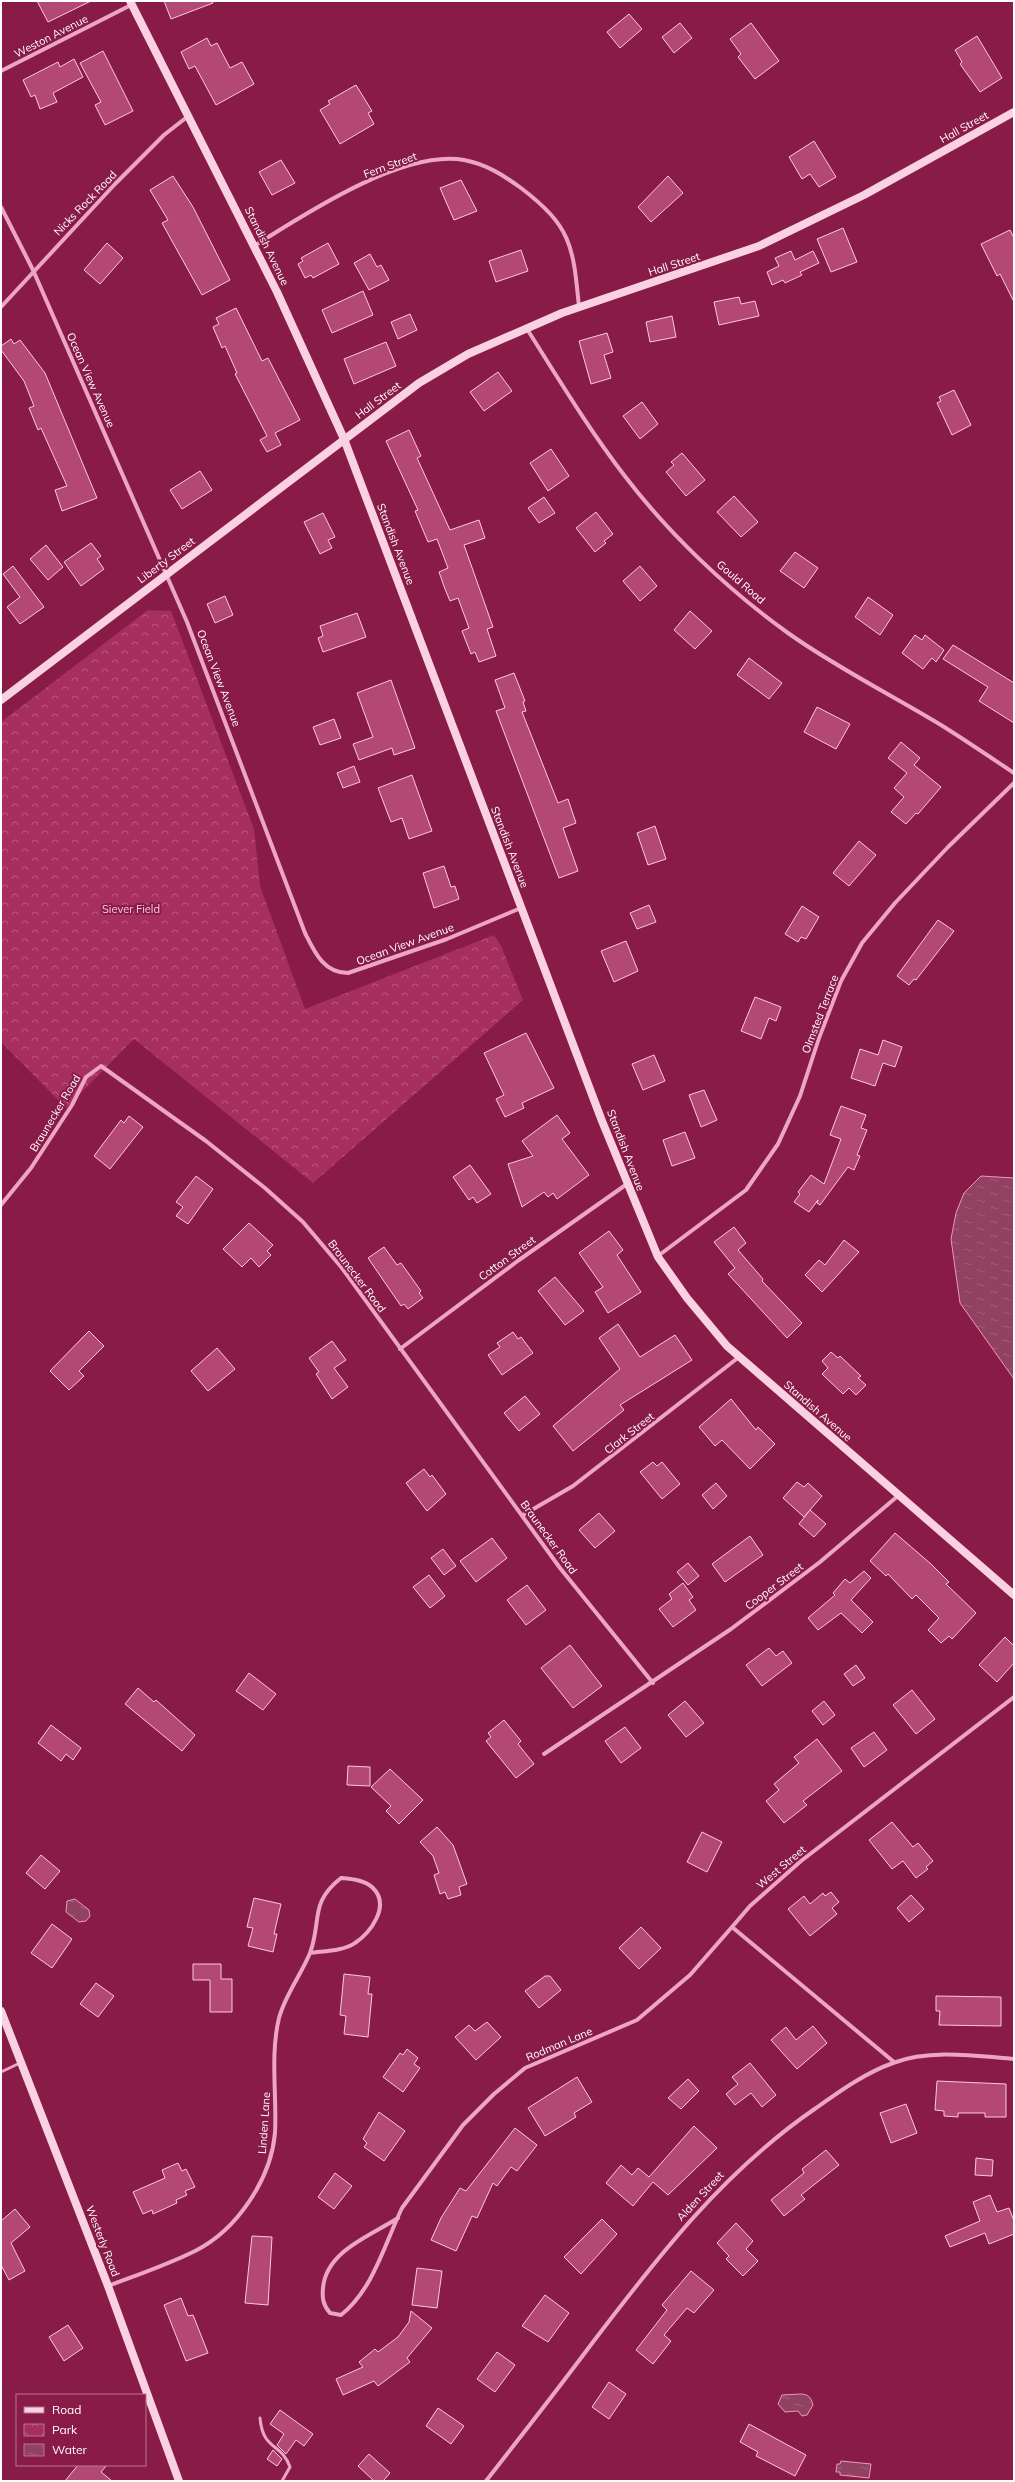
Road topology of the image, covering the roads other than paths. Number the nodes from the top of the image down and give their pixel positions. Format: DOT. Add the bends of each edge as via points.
graph roads {
  1 [pos="130,3"];
  2 [pos="1,71"];
  3 [pos="1014,112"];
  4 [pos="187,117"];
  5 [pos="1,207"];
  6 [pos="254,246"];
  7 [pos="33,270"];
  8 [pos="1,307"];
  9 [pos="579,307"];
  10 [pos="527,329"];
  11 [pos="344,439"];
  12 [pos="165,574"];
  13 [pos="1,700"];
  14 [pos="1014,773"];
  15 [pos="1014,783"];
  16 [pos="521,908"];
  17 [pos="627,1184"];
  18 [pos="1,1206"];
  19 [pos="658,1257"];
  20 [pos="400,1349"];
  21 [pos="739,1357"];
  22 [pos="900,1495"];
  23 [pos="523,1515"];
  24 [pos="1014,1595"];
  25 [pos="653,1683"];
  26 [pos="1014,1697"];
  27 [pos="544,1754"];
  28 [pos="732,1927"];
  29 [pos="310,1953"];
  30 [pos="1,2011"];
  31 [pos="1014,2059"];
  32 [pos="894,2062"];
  33 [pos="21,2063"];
  34 [pos="1,2072"];
  35 [pos="398,2218"];
  36 [pos="108,2286"];
  37 [pos="260,2418"];
  38 [pos="179,2481"];
  39 [pos="282,2481"];
  40 [pos="486,2481"];
  1 -- 2 [label="street, Weston Avenue"];
  1 -- 4 [label="street, Standish Avenue"];
  3 -- 9 [label="street, Hall Street" via="864,195 759,246"];
  4 -- 6 [label="street, Standish Avenue"];
  4 -- 7 [label="street, Nicks Rock Road" via="153,146"];
  5 -- 7 [label="street, Ocean View Avenue"];
  6 -- 9 [label="street, Fern Street" via="306,214 385,174 426,162 464,160 491,168 519,187 544,206 565,231 575,263"];
  6 -- 11 [label="street, Standish Avenue"];
  7 -- 8 [label="street, Nicks Rock Road"];
  7 -- 12 [label="street, Ocean View Avenue"];
  9 -- 10 [label="street, Hall Street"];
  10 -- 11 [label="street, Hall Street" via="468,354 419,383"];
  10 -- 14 [label="street, Gould Road" via="565,390 624,475 682,540 727,584 787,632 853,676 940,724"];
  11 -- 12 [label="street, Liberty Street"];
  11 -- 16 [label="street, Standish Avenue"];
  12 -- 13 [label="street, Liberty Street"];
  12 -- 16 [label="street, Ocean View Avenue" via="187,622 305,933 328,968 337,973 348,973 365,968 447,939"];
  15 -- 19 [label="street, Olmsted Terrace" via="932,864 862,943 841,981 800,1096 778,1144 746,1190"];
  16 -- 17 [label="street, Standish Avenue"];
  17 -- 19 [label="street, Standish Avenue"];
  17 -- 20 [label="street, Cotton Street" via="519,1260"];
  18 -- 20 [label="street, Braunecker Road" via="35,1162 72,1105 86,1077 101,1066 206,1141 304,1222 342,1268"];
  19 -- 21 [label="street, Standish Avenue" via="688,1298"];
  20 -- 23 [label="street, Braunecker Road"];
  21 -- 22 [label="street, Standish Avenue"];
  21 -- 23 [label="street, Clark Street" via="573,1486"];
  22 -- 24 [label="street, Standish Avenue"];
  22 -- 25 [label="street, Cooper Street" via="820,1562 731,1629"];
  23 -- 25 [label="street, Braunecker Road" via="560,1568"];
  25 -- 27 [label="street, Cooper Street"];
  26 -- 28 [label="street, West Street" via="801,1862 750,1906"];
  28 -- 32 [label="street"];
  28 -- 35 [label="street, Rodman Lane" via="690,1974 637,2020 525,2068 494,2094 463,2125 444,2149"];
  29 -- 29 [label="street, Linden Lane" via="316,1917 329,1888 341,1878 364,1882 374,1889 380,1901 378,1916 371,1930 354,1944"];
  29 -- 36 [label="street, Linden Lane" via="279,2018 274,2135 270,2162 261,2182 244,2207 223,2230 196,2250"];
  30 -- 33 [label="street, Westerly Road"];
  31 -- 32 [label="street, Alden Street" via="973,2056 926,2057"];
  32 -- 40 [label="street, Alden Street" via="866,2076 805,2115 725,2181 670,2242"];
  33 -- 34 [label="lane"];
  33 -- 36 [label="street, Westerly Road"];
  35 -- 35 [label="street, Rodman Lane" via="375,2272 352,2306 341,2315 330,2313 324,2307 322,2296 323,2278 328,2268 349,2248"];
  36 -- 38 [label="street, Westerly Road"];
  37 -- 39 [label="lane" via="266,2442 286,2456 290,2467"];
}
